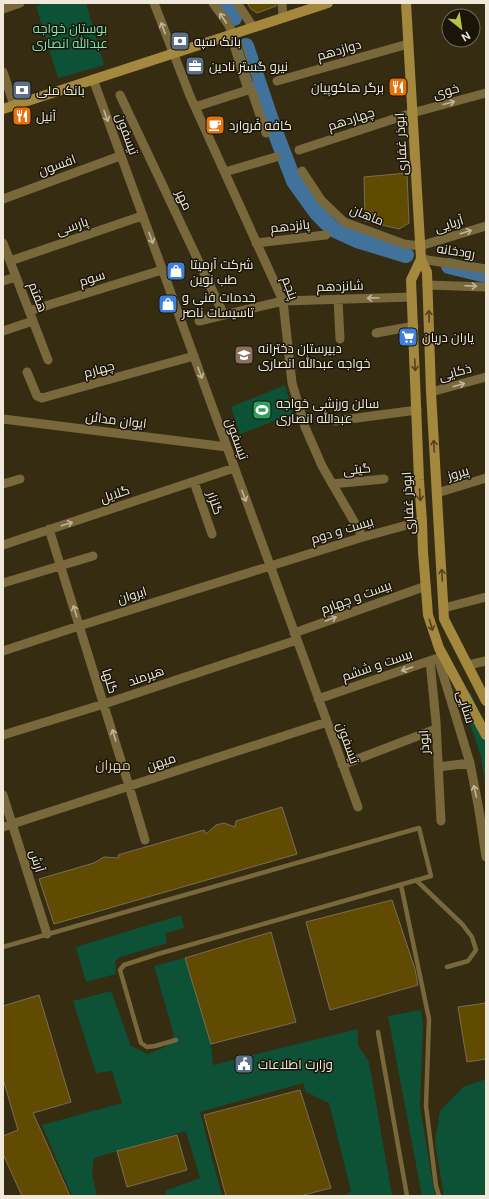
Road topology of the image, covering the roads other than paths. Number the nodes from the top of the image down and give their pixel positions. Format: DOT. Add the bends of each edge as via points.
graph roads {
  1 [pos="20,3"];
  2 [pos="154,3"];
  3 [pos="213,3"];
  4 [pos="237,3"];
  5 [pos="282,3"];
  6 [pos="328,3"];
  7 [pos="406,3"];
  8 [pos="3,9"];
  9 [pos="283,17"];
  10 [pos="253,27"];
  11 [pos="233,34"];
  12 [pos="408,44"];
  13 [pos="173,53"];
  14 [pos="3,72"];
  15 [pos="93,79"];
  16 [pos="277,81"];
  17 [pos="250,90"];
  18 [pos="486,93"];
  19 [pos="120,95"];
  20 [pos="14,105"];
  21 [pos="195,107"];
  22 [pos="3,109"];
  23 [pos="412,113"];
  24 [pos="266,133"];
  25 [pos="299,150"];
  26 [pos="120,156"];
  27 [pos="276,157"];
  28 [pos="302,171"];
  29 [pos="225,172"];
  30 [pos="3,199"];
  31 [pos="142,216"];
  32 [pos="486,226"];
  33 [pos="326,235"];
  34 [pos="256,243"];
  35 [pos="3,244"];
  36 [pos="420,246"];
  37 [pos="421,259"];
  38 [pos="10,261"];
  39 [pos="486,269"];
  40 [pos="162,270"];
  41 [pos="16,277"];
  42 [pos="3,281"];
  43 [pos="428,285"];
  44 [pos="486,287"];
  45 [pos="412,297"];
  46 [pos="338,299"];
  47 [pos="283,301"];
  48 [pos="29,311"];
  49 [pos="224,316"];
  50 [pos="33,321"];
  51 [pos="199,321"];
  52 [pos="414,326"];
  53 [pos="3,331"];
  54 [pos="376,332"];
  55 [pos="340,339"];
  56 [pos="194,356"];
  57 [pos="48,360"];
  58 [pos="27,372"];
  59 [pos="486,377"];
  60 [pos="432,392"];
  61 [pos="417,410"];
  62 [pos="3,419"];
  63 [pos="335,421"];
  64 [pos="227,447"];
  65 [pos="234,468"];
  66 [pos="486,478"];
  67 [pos="20,479"];
  68 [pos="384,479"];
  69 [pos="194,482"];
  70 [pos="3,484"];
  71 [pos="332,484"];
  72 [pos="437,493"];
  73 [pos="422,521"];
  74 [pos="49,529"];
  75 [pos="212,534"];
  76 [pos="363,537"];
  77 [pos="3,545"];
  78 [pos="93,556"];
  79 [pos="60,565"];
  80 [pos="270,566"];
  81 [pos="3,583"];
  82 [pos="426,586"];
  83 [pos="486,597"];
  84 [pos="444,608"];
  85 [pos="80,626"];
  86 [pos="296,636"];
  87 [pos="3,651"];
  88 [pos="437,659"];
  89 [pos="486,661"];
  90 [pos="468,665"];
  91 [pos="451,670"];
  92 [pos="318,699"];
  93 [pos="486,701"];
  94 [pos="104,704"];
  95 [pos="327,722"];
  96 [pos="436,729"];
  97 [pos="486,734"];
  98 [pos="3,736"];
  99 [pos="470,763"];
  100 [pos="342,765"];
  101 [pos="438,767"];
  102 [pos="130,786"];
  103 [pos="3,795"];
  104 [pos="358,807"];
  105 [pos="441,821"];
  106 [pos="8,825"];
  107 [pos="145,840"];
  108 [pos="486,857"];
  109 [pos="416,880"];
  110 [pos="401,885"];
  111 [pos="46,934"];
  112 [pos="3,947"];
  113 [pos="446,967"];
  114 [pos="378,1032"];
  115 [pos="176,1040"];
  116 [pos="407,1196"];
  117 [pos="439,1196"];
  1 -- 8 [label="street"];
  13 -- 2 [label="street, پنجم, one-way"];
  11 -- 3 [label="street, one-way"];
  4 -- 10 [label="street"];
  5 -- 9 [label="street"];
  6 -- 9 [label="main road"];
  7 -- 12 [label="main road, ابوذر غفاری"];
  9 -- 10 [label="main road"];
  10 -- 11 [label="main road"];
  11 -- 13 [label="main road"];
  11 -- 17 [label="street" via="234,45"];
  12 -- 16 [label="street, دوازدهم"];
  12 -- 23 [label="main road, ابوذر غفاری"];
  13 -- 15 [label="main road"];
  13 -- 21 [label="street, پنجم"];
  14 -- 20 [label="street"];
  15 -- 20 [label="main road"];
  15 -- 26 [label="street, تیسفون, one-way"];
  17 -- 21 [label="street"];
  17 -- 24 [label="street"];
  23 -- 18 [label="street, خوی, one-way"];
  19 -- 49 [label="street, مهر"];
  20 -- 22 [label="main road"];
  21 -- 29 [label="street, پنجم"];
  23 -- 25 [label="street, چهاردهم"];
  23 -- 36 [label="main road, ابوذر غفاری"];
  26 -- 30 [label="street, افسون"];
  26 -- 31 [label="street, تیسفون"];
  27 -- 29 [label="street"];
  28 -- 36 [label="street, ماهان" via="321,200 344,222 404,244"];
  29 -- 34 [label="street, پنجم"];
  31 -- 38 [label="street, پارسی"];
  31 -- 40 [label="street, تیسفون, one-way"];
  36 -- 32 [label="street, آریایی, one-way"];
  33 -- 34 [label="street, پانزدهم"];
  34 -- 47 [label="street, پنجم"];
  35 -- 38 [label="street, هفتم"];
  36 -- 37 [label="main road, ابوذر غفاری"];
  37 -- 39 [label="street, رودخانه"];
  37 -- 43 [label="main road, ابوذر غفاری" via="427,272"];
  37 -- 45 [label="main road, ابوذر غفاری" via="411,280"];
  38 -- 41 [label="street, هفتم"];
  40 -- 48 [label="street, سوم"];
  40 -- 56 [label="street, تیسفون"];
  41 -- 42 [label="street"];
  41 -- 48 [label="street, هفتم"];
  43 -- 44 [label="street, one-way"];
  60 -- 43 [label="main road, ابوذر غفاری, one-way"];
  45 -- 46 [label="street, شانزدهم, one-way"];
  45 -- 52 [label="main road, ابوذر غفاری"];
  46 -- 47 [label="street, شانزدهم"];
  46 -- 55 [label="street"];
  47 -- 49 [label="street, شانزدهم"];
  47 -- 71 [label="street, پنجم" via="292,383 305,427"];
  48 -- 50 [label="street, هفتم"];
  49 -- 51 [label="street, شانزدهم"];
  50 -- 53 [label="street"];
  50 -- 57 [label="street, هفتم"];
  52 -- 54 [label="street"];
  52 -- 61 [label="main road, ابوذر غفاری, one-way"];
  56 -- 58 [label="street, چهارم" via="42,398 37,396"];
  56 -- 64 [label="street, تیسفون, one-way"];
  60 -- 59 [label="street, ذکایی, one-way"];
  72 -- 60 [label="main road, ابوذر غفاری, one-way"];
  61 -- 63 [label="street"];
  61 -- 73 [label="main road, ابوذر غفاری, one-way"];
  62 -- 64 [label="street, ایوان مدائن"];
  64 -- 65 [label="street, تیسفون"];
  65 -- 69 [label="street, گلایل"];
  65 -- 80 [label="street, تیسفون, one-way"];
  66 -- 72 [label="street, پیروز"];
  67 -- 70 [label="street"];
  68 -- 71 [label="street, گیتی"];
  74 -- 69 [label="street, گلایل, one-way"];
  69 -- 75 [label="street, گلزار"];
  71 -- 76 [label="street, پنجم"];
  84 -- 72 [label="main road, ابوذر غفاری, one-way"];
  73 -- 76 [label="street, بیست و دوم"];
  73 -- 82 [label="main road, ابوذر غفاری"];
  74 -- 77 [label="street, گلایل"];
  74 -- 79 [label="street, گلها"];
  76 -- 80 [label="street, بیست و دوم"];
  78 -- 79 [label="street"];
  79 -- 81 [label="street"];
  85 -- 79 [label="street, گلها, one-way"];
  80 -- 85 [label="street, ایروان"];
  80 -- 86 [label="street, تیسفون"];
  86 -- 82 [label="street, بیست و چهارم, one-way"];
  82 -- 88 [label="main road, ابوذر غفاری, one-way" via="428,615 435,638"];
  83 -- 84 [label="street"];
  84 -- 90 [label="main road, ابوذر غفاری" via="444,619"];
  85 -- 87 [label="street, ایروان"];
  85 -- 94 [label="street, گلها"];
  86 -- 92 [label="street, تیسفون"];
  86 -- 94 [label="street, هیرمند"];
  88 -- 91 [label="main road, ابوذر غفاری"];
  88 -- 92 [label="street, بیست و ششم, one-way"];
  88 -- 96 [label="street, ابوذر"];
  88 -- 99 [label="street, سنایی"];
  89 -- 90 [label="street"];
  90 -- 91 [label="main road"];
  90 -- 93 [label="main road, ابوذر غفاری"];
  91 -- 97 [label="main road, ابوذر غفاری"];
  92 -- 95 [label="street, تیسفون"];
  94 -- 98 [label="street, هیرمند"];
  102 -- 94 [label="street, گلها, one-way"];
  95 -- 100 [label="street, تیسفون"];
  95 -- 102 [label="street, میهن"];
  96 -- 100 [label="street"];
  96 -- 101 [label="street, ابوذر"];
  99 -- 101 [label="street"];
  108 -- 99 [label="street, سنایی, one-way"];
  100 -- 104 [label="street, تیسفون"];
  101 -- 105 [label="street, ابوذر"];
  102 -- 106 [label="street, میهن"];
  102 -- 107 [label="street, گلها"];
  103 -- 106 [label="street, آرش"];
  106 -- 111 [label="street, آرش"];
  109 -- 110 [label="lane"];
  109 -- 111 [label="lane" via="431,876 419,828"];
  109 -- 113 [label="lane" via="463,925 475,943 476,950 468,961"];
  110 -- 115 [label="lane" via="124,965 120,970 141,1044 147,1047"];
  110 -- 117 [label="lane" via="429,1019 426,1106"];
  111 -- 112 [label="lane"];
  114 -- 116 [label="lane"];
}
